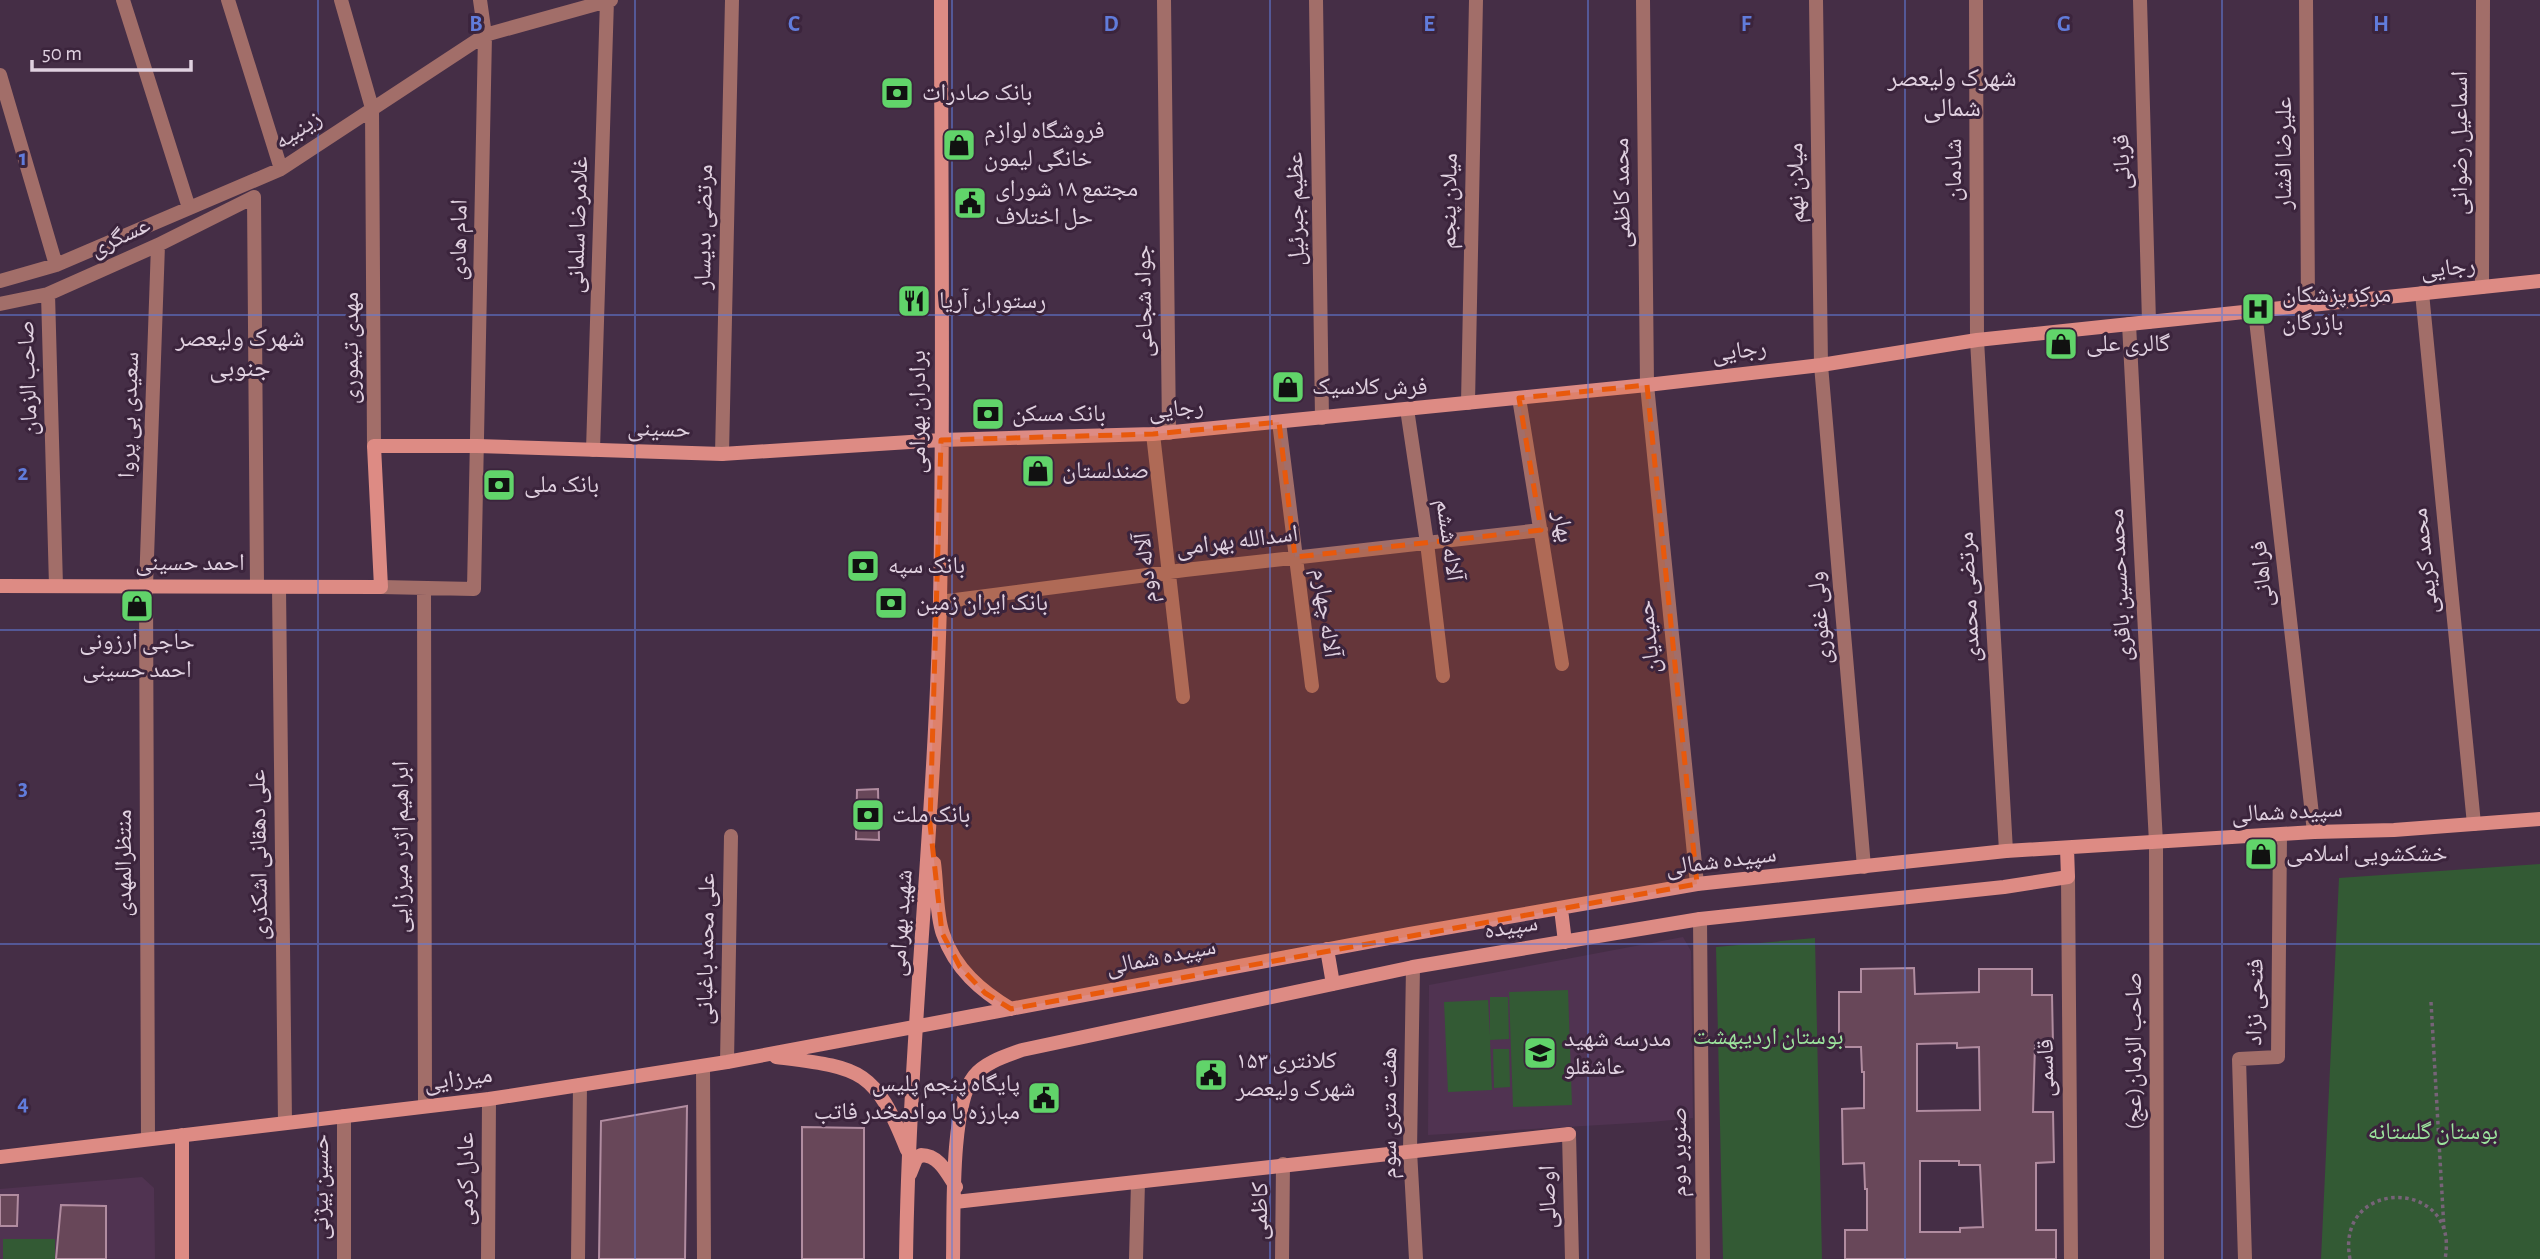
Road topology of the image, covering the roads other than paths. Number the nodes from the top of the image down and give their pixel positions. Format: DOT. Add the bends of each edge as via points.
graph roads {
  1 [pos="123,0"];
  2 [pos="228,0"];
  3 [pos="341,0"];
  4 [pos="480,0"];
  5 [pos="732,0"];
  6 [pos="941,0"];
  7 [pos="1164,0"];
  8 [pos="1316,0"];
  9 [pos="1476,0"];
  10 [pos="1643,0"];
  11 [pos="1816,0"];
  12 [pos="1976,0"];
  13 [pos="2140,0"];
  14 [pos="2306,0"];
  15 [pos="2483,0"];
  16 [pos="609,1"];
  17 [pos="485,35"];
  18 [pos="0,75"];
  19 [pos="372,108"];
  20 [pos="281,169"];
  21 [pos="189,208"];
  22 [pos="158,245"];
  23 [pos="56,265"];
  24 [pos="0,281"];
  25 [pos="2540,281"];
  26 [pos="2482,287"];
  27 [pos="2422,293"];
  28 [pos="48,294"];
  29 [pos="0,304"];
  30 [pos="2308,305"];
  31 [pos="2255,311"];
  32 [pos="2149,322"];
  33 [pos="2129,324"];
  34 [pos="1977,340"];
  35 [pos="1821,365"];
  36 [pos="1647,385"];
  37 [pos="1519,398"];
  38 [pos="1468,403"];
  39 [pos="1407,409"];
  40 [pos="1322,418"];
  41 [pos="1279,422"];
  42 [pos="1161,434"];
  43 [pos="941,440"];
  44 [pos="374,446"];
  45 [pos="477,446"];
  46 [pos="593,450"];
  47 [pos="722,454"];
  48 [pos="1541,530"];
  49 [pos="1427,543"];
  50 [pos="1295,557"];
  51 [pos="1169,572"];
  52 [pos="0,586"];
  53 [pos="57,586"];
  54 [pos="146,586"];
  55 [pos="257,586"];
  56 [pos="279,587"];
  57 [pos="381,587"];
  58 [pos="424,588"];
  59 [pos="940,602"];
  60 [pos="1562,664"];
  61 [pos="1443,677"];
  62 [pos="1312,685"];
  63 [pos="1183,697"];
  64 [pos="2540,819"];
  65 [pos="930,824"];
  66 [pos="2474,824"];
  67 [pos="2314,832"];
  68 [pos="2280,835"];
  69 [pos="731,836"];
  70 [pos="2156,842"];
  71 [pos="2067,848"];
  72 [pos="2006,851"];
  73 [pos="1864,867"];
  74 [pos="2067,877"];
  75 [pos="1697,884"];
  76 [pos="1561,909"];
  77 [pos="1700,919"];
  78 [pos="1565,942"];
  79 [pos="1327,949"];
  80 [pos="1413,967"];
  81 [pos="1333,984"];
  82 [pos="1011,1009"];
  83 [pos="917,1025"];
  84 [pos="765,1056"];
  85 [pos="727,1062"];
  86 [pos="703,1066"];
  87 [pos="580,1085"];
  88 [pos="489,1099"];
  89 [pos="425,1106"];
  90 [pos="344,1116"];
  91 [pos="285,1123"];
  92 [pos="1569,1134"];
  93 [pos="182,1135"];
  94 [pos="148,1139"];
  95 [pos="1410,1151"];
  96 [pos="909,1156"];
  97 [pos="0,1157"];
  98 [pos="1283,1164"];
  99 [pos="908,1179"];
  100 [pos="1138,1182"];
  101 [pos="956,1194"];
  102 [pos="182,1259"];
  103 [pos="344,1259"];
  104 [pos="488,1259"];
  105 [pos="578,1259"];
  106 [pos="704,1259"];
  107 [pos="906,1259"];
  108 [pos="953,1259"];
  109 [pos="1136,1259"];
  110 [pos="1282,1259"];
  111 [pos="1416,1259"];
  112 [pos="1572,1259"];
  113 [pos="1703,1259"];
  114 [pos="2071,1259"];
  115 [pos="2157,1259"];
  116 [pos="2245,1259"];
  1 -- 21 [label="street"];
  2 -- 20 [label="street"];
  3 -- 19 [label="street, مهدی تیموری"];
  4 -- 17 [label="street, امام هادی"];
  5 -- 47 [label="street, مرتضی بدیسار"];
  6 -- 43 [label="main road, برادران بهرامی"];
  7 -- 42 [label="street, جواد شجاعی"];
  8 -- 40 [label="street, عظیم جبرئیل"];
  9 -- 38 [label="street, میلان پنجم"];
  10 -- 36 [label="street, محمد کاظمی"];
  11 -- 35 [label="street, میلان نهم"];
  12 -- 34 [label="street, شادمان"];
  13 -- 32 [label="street, قربانی"];
  14 -- 30 [label="street, علیرضا افشار"];
  15 -- 26 [label="street, اسماعیل رضوانی"];
  16 -- 17 [label="street, زینبیه"];
  16 -- 46 [label="street, غلامرضا سلمانی"];
  17 -- 19 [label="street, زینبیه"];
  17 -- 45 [label="street, امام هادی"];
  18 -- 23 [label="street"];
  19 -- 20 [label="street, زینبیه"];
  19 -- 44 [label="street, مهدی تیموری"];
  20 -- 21 [label="street, زینبیه"];
  21 -- 23 [label="street, زینبیه"];
  22 -- 28 [label="street, عسگری"];
  22 -- 54 [label="street, سعیدی بی پروا"];
  22 -- 55 [label="street, عسگری" via="254,197"];
  23 -- 24 [label="street, زینبیه"];
  25 -- 26 [label="main road, رجایی"];
  26 -- 27 [label="main road, رجایی"];
  27 -- 30 [label="main road, رجایی"];
  27 -- 66 [label="street, محمد کریمی"];
  28 -- 29 [label="street, عسگری"];
  28 -- 53 [label="street, صاحب الزمان"];
  30 -- 31 [label="main road, رجایی"];
  31 -- 32 [label="main road, رجایی"];
  31 -- 67 [label="street, فراهانی"];
  32 -- 33 [label="main road, رجایی"];
  33 -- 34 [label="main road, رجایی"];
  33 -- 70 [label="street, محمدحسین باقری"];
  34 -- 35 [label="main road, رجایی"];
  34 -- 72 [label="street, مرتضی محمدی"];
  35 -- 36 [label="main road, رجایی"];
  35 -- 73 [label="street, ولی غفوری"];
  36 -- 37 [label="main road, رجایی"];
  36 -- 75 [label="street, حمیدیان"];
  37 -- 38 [label="main road, رجایی"];
  37 -- 48 [label="street, بهار"];
  38 -- 39 [label="main road, رجایی"];
  39 -- 40 [label="main road, رجایی"];
  39 -- 49 [label="street, آلاله ششم"];
  40 -- 41 [label="main road, رجایی"];
  41 -- 42 [label="main road, رجایی"];
  41 -- 50 [label="street, آلاله چهارم"];
  42 -- 43 [label="main road, رجایی"];
  42 -- 51 [label="street, آلاله دوم"];
  43 -- 47 [label="main road, حسینی"];
  43 -- 59 [label="main road, برادران بهرامی"];
  44 -- 45 [label="main road, حسینی"];
  44 -- 57 [label="main road, مهدی تیموری"];
  45 -- 46 [label="main road, حسینی"];
  45 -- 58 [label="street" via="474,589"];
  46 -- 47 [label="main road, حسینی"];
  48 -- 49 [label="street, اسدالله بهرامی"];
  48 -- 60 [label="street, بهار"];
  49 -- 50 [label="street, اسدالله بهرامی"];
  49 -- 61 [label="street, آلاله ششم"];
  50 -- 51 [label="street, اسدالله بهرامی"];
  50 -- 62 [label="street, آلاله چهارم"];
  51 -- 59 [label="street, اسدالله بهرامی"];
  51 -- 63 [label="street, آلاله دوم"];
  52 -- 53 [label="main road, احمد حسینی"];
  53 -- 54 [label="main road, احمد حسینی"];
  54 -- 55 [label="main road, احمد حسینی"];
  54 -- 94 [label="street, منتظرالمهدی"];
  55 -- 56 [label="main road, احمد حسینی"];
  56 -- 57 [label="main road, احمد حسینی"];
  56 -- 91 [label="street, علی دهقانی اشکذری"];
  57 -- 58 [label="street"];
  58 -- 89 [label="street, ابراهیم اژدر میرزایی"];
  59 -- 65 [label="main road, برادران بهرامی"];
  64 -- 66 [label="main road, سپیده شمالی"];
  65 -- 82 [label="main road" via="942,933 960,967 985,993"];
  65 -- 83 [label="main road, شهید بهرامی"];
  66 -- 67 [label="main road, سپیده شمالی"];
  67 -- 68 [label="main road, سپیده شمالی"];
  68 -- 70 [label="main road, سپیده شمالی"];
  68 -- 116 [label="street, فتحی نزاد" via="2278,1057 2239,1059"];
  69 -- 85 [label="street, علی محمد باغبانی"];
  70 -- 71 [label="main road, سپیده شمالی"];
  70 -- 115 [label="street, صاحب الزمان(عج)"];
  71 -- 72 [label="main road, سپیده شمالی"];
  71 -- 74 [label="main road"];
  72 -- 73 [label="main road, سپیده شمالی"];
  73 -- 75 [label="main road, سپیده شمالی"];
  74 -- 77 [label="main road, سپیده"];
  74 -- 114 [label="street, قاسمی"];
  75 -- 76 [label="main road, سپیده شمالی"];
  76 -- 78 [label="main road"];
  76 -- 79 [label="main road, سپیده شمالی"];
  77 -- 78 [label="main road, سپیده"];
  77 -- 113 [label="street, صنوبر دوم"];
  78 -- 80 [label="main road, سپیده"];
  79 -- 81 [label="main road"];
  79 -- 82 [label="main road, سپیده شمالی"];
  80 -- 81 [label="main road, سپیده"];
  80 -- 95 [label="street, هفت متری سوم"];
  81 -- 101 [label="main road, سپیده" via="1021,1050 992,1062 974,1075 962,1098"];
  82 -- 83 [label="main road, سپیده شمالی"];
  83 -- 84 [label="main road, میرزایی"];
  83 -- 96 [label="main road"];
  84 -- 85 [label="main road, میرزایی"];
  84 -- 96 [label="main road" via="838,1066 858,1074 887,1105"];
  85 -- 86 [label="main road, میرزایی"];
  86 -- 87 [label="main road, میرزایی"];
  86 -- 106 [label="street"];
  87 -- 88 [label="main road, میرزایی"];
  87 -- 105 [label="street"];
  88 -- 89 [label="main road, میرزایی"];
  88 -- 104 [label="street, عادل کرمی"];
  89 -- 90 [label="main road, میرزایی"];
  90 -- 91 [label="main road, میرزایی"];
  90 -- 103 [label="street, حسین بیژنی"];
  91 -- 93 [label="main road, میرزایی"];
  92 -- 95 [label="main road"];
  92 -- 112 [label="street, اوصالی"];
  93 -- 94 [label="main road, میرزایی"];
  93 -- 102 [label="main road"];
  94 -- 97 [label="main road, میرزایی"];
  95 -- 98 [label="main road"];
  95 -- 111 [label="street, هفت متری سوم"];
  96 -- 99 [label="main road"];
  98 -- 100 [label="main road"];
  98 -- 110 [label="street, کاظمی"];
  99 -- 101 [label="main road" via="916,1159 926,1155 943,1167"];
  99 -- 107 [label="main road"];
  100 -- 101 [label="main road"];
  100 -- 109 [label="street"];
  101 -- 108 [label="main road"];
}
